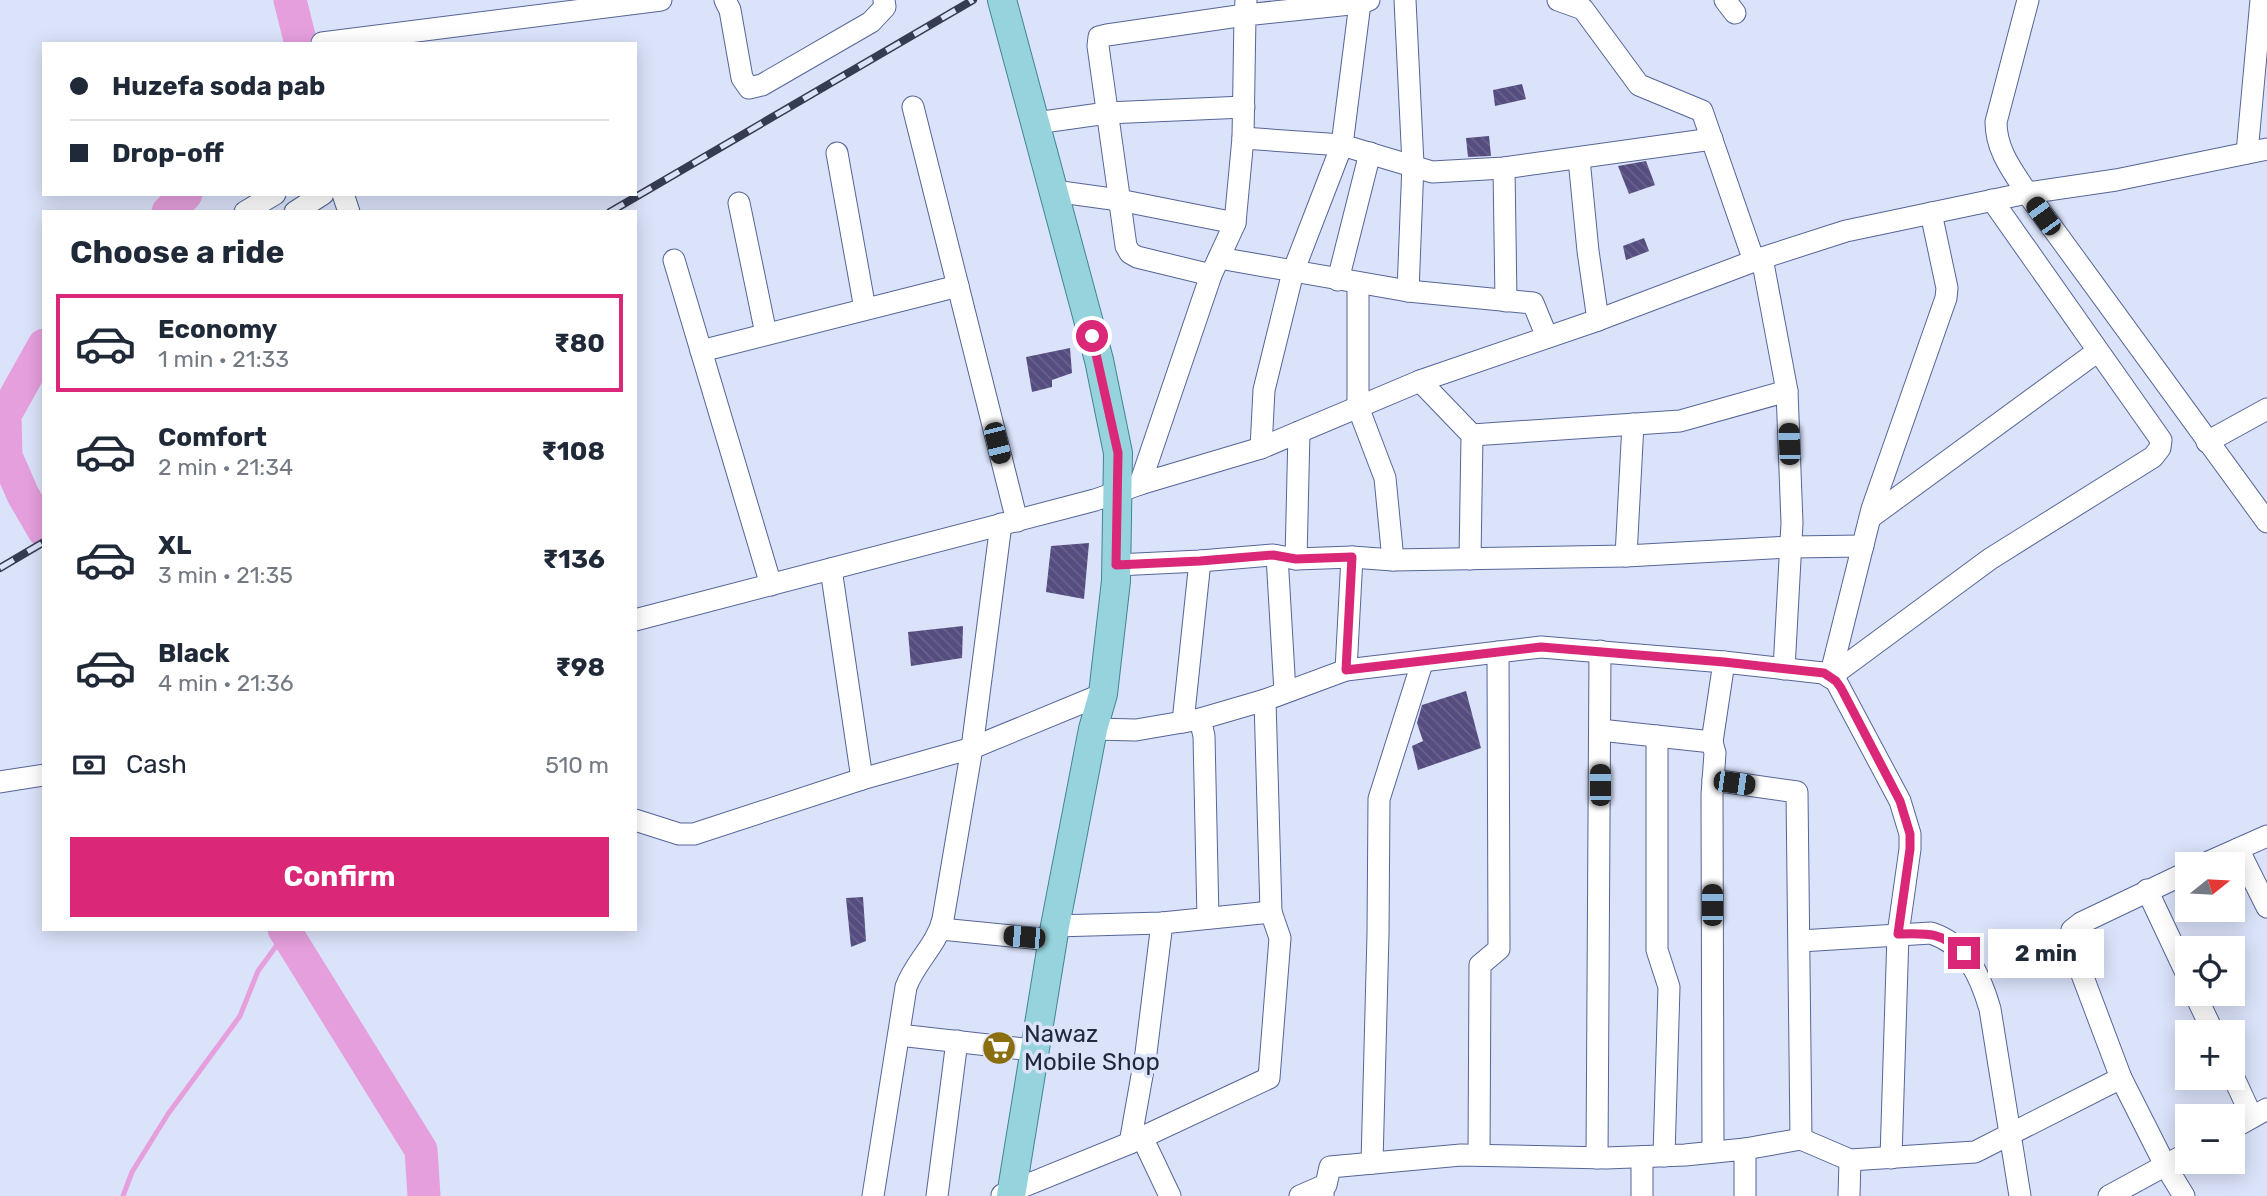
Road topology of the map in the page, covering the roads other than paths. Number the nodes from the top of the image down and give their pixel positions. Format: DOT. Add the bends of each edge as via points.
graph roads {
  1 [pos="662,0"];
  2 [pos="725,0"];
  3 [pos="884,0"];
  4 [pos="1002,0"];
  5 [pos="1405,0"];
  6 [pos="2028,0"];
  7 [pos="2261,0"];
  8 [pos="1567,1"];
  9 [pos="1364,2"];
  10 [pos="1245,8"];
  11 [pos="330,42"];
  12 [pos="913,107"];
  13 [pos="1244,107"];
  14 [pos="1107,113"];
  15 [pos="1036,123"];
  16 [pos="1243,138"];
  17 [pos="1712,139"];
  18 [pos="1342,145"];
  19 [pos="2257,151"];
  20 [pos="837,153"];
  21 [pos="1370,153"];
  22 [pos="1579,159"];
  23 [pos="1413,164"];
  24 [pos="1504,168"];
  25 [pos="1054,191"];
  26 [pos="2027,193"];
  27 [pos="272,196"];
  28 [pos="320,196"];
  29 [pos="1119,200"];
  30 [pos="1992,200"];
  31 [pos="739,202"];
  32 [pos="248,210"];
  33 [pos="298,210"];
  34 [pos="1931,213"];
  35 [pos="1235,223"];
  36 [pos="674,260"];
  37 [pos="1758,260"];
  38 [pos="1215,266"];
  39 [pos="1293,272"];
  40 [pos="1348,282"];
  41 [pos="958,286"];
  42 [pos="1408,291"];
  43 [pos="1506,301"];
  44 [pos="865,309"];
  45 [pos="1598,320"];
  46 [pos="766,334"];
  47 [pos="1547,337"];
  48 [pos="701,351"];
  49 [pos="2098,351"];
  50 [pos="1420,381"];
  51 [pos="1787,391"];
  52 [pos="1358,407"];
  53 [pos="2267,409"];
  54 [pos="1633,424"];
  55 [pos="1299,432"];
  56 [pos="1472,435"];
  57 [pos="2207,442"];
  58 [pos="1261,448"];
  59 [pos="1129,488"];
  60 [pos="1871,517"];
  61 [pos="2267,522"];
  62 [pos="1009,523"];
  63 [pos="1863,546"];
  64 [pos="1790,547"];
  65 [pos="1626,556"];
  66 [pos="1287,557"];
  67 [pos="1352,557"];
  68 [pos="1470,559"];
  69 [pos="1393,560"];
  70 [pos="1200,561"];
  71 [pos="1116,565"];
  72 [pos="831,569"];
  73 [pos="771,585"];
  74 [pos="637,619"];
  75 [pos="1498,652"];
  76 [pos="1600,652"];
  77 [pos="1724,662"];
  78 [pos="1422,663"];
  79 [pos="1784,669"];
  80 [pos="1346,670"];
  81 [pos="1830,677"];
  82 [pos="1285,692"];
  83 [pos="1103,694"];
  84 [pos="1265,700"];
  85 [pos="1191,721"];
  86 [pos="1093,729"];
  87 [pos="1600,730"];
  88 [pos="1657,736"];
  89 [pos="1712,743"];
  90 [pos="972,748"];
  91 [pos="42,775"];
  92 [pos="862,779"];
  93 [pos="1713,780"];
  94 [pos="0,782"];
  95 [pos="637,821"];
  96 [pos="2267,836"];
  97 [pos="2238,849"];
  98 [pos="2231,852"];
  99 [pos="2175,878"];
  100 [pos="2147,890"];
  101 [pos="2267,907"];
  102 [pos="1271,912"];
  103 [pos="1208,918"];
  104 [pos="1162,923"];
  105 [pos="941,929"];
  106 [pos="1053,933"];
  107 [pos="1898,934"];
  108 [pos="1800,941"];
  109 [pos="2175,949"];
  110 [pos="899,1035"];
  111 [pos="957,1041"];
  112 [pos="1033,1050"];
  113 [pos="2120,1078"];
  114 [pos="2243,1090"];
  115 [pos="2259,1113"];
  116 [pos="2011,1134"];
  117 [pos="1801,1139"];
  118 [pos="1136,1140"];
  119 [pos="1745,1149"];
  120 [pos="1713,1152"];
  121 [pos="1479,1155"];
  122 [pos="1664,1156"];
  123 [pos="1642,1157"];
  124 [pos="1891,1157"];
  125 [pos="1597,1158"];
  126 [pos="1850,1160"];
  127 [pos="2175,1160"];
  128 [pos="1372,1163"];
  129 [pos="2165,1165"];
  130 [pos="1323,1191"];
  131 [pos="1008,1194"];
  132 [pos="873,1196"];
  133 [pos="937,1196"];
  134 [pos="1170,1196"];
  135 [pos="1300,1196"];
  136 [pos="1642,1196"];
  137 [pos="1745,1196"];
  138 [pos="1849,1196"];
  139 [pos="2020,1196"];
  140 [pos="2109,1196"];
  141 [pos="2184,1196"];
  1 -- 11 [label="street"];
  2 -- 3 [label="street" via="742,78 749,88 762,85 871,22 885,7"];
  4 -- 15 [label="main road"];
  5 -- 23 [label="street"];
  6 -- 26 [label="street" via="1996,122 2002,154"];
  7 -- 19 [label="street"];
  8 -- 17 [label="street" via="1583,9 1639,85 1702,111"];
  9 -- 10 [label="street"];
  9 -- 18 [label="street"];
  10 -- 13 [label="street"];
  10 -- 14 [label="street" via="1099,37"];
  12 -- 41 [label="street"];
  13 -- 14 [label="street"];
  13 -- 16 [label="street"];
  14 -- 15 [label="street"];
  14 -- 29 [label="street"];
  15 -- 25 [label="main road"];
  16 -- 18 [label="street"];
  16 -- 35 [label="street"];
  17 -- 22 [label="street"];
  17 -- 37 [label="street"];
  18 -- 21 [label="street"];
  18 -- 39 [label="street"];
  19 -- 26 [label="street"];
  20 -- 44 [label="street"];
  21 -- 23 [label="street"];
  21 -- 40 [label="street"];
  22 -- 24 [label="street"];
  22 -- 45 [label="street"];
  23 -- 24 [label="street" via="1432,172"];
  23 -- 42 [label="street"];
  24 -- 43 [label="street"];
  25 -- 29 [label="street"];
  25 -- 59 [label="main road"];
  26 -- 30 [label="street"];
  26 -- 57 [label="street"];
  27 -- 32 [label="street"];
  28 -- 33 [label="street"];
  29 -- 35 [label="street"];
  29 -- 38 [label="street" via="1130,253"];
  30 -- 34 [label="street"];
  30 -- 49 [label="street"];
  31 -- 46 [label="street"];
  34 -- 37 [label="street" via="1846,231"];
  34 -- 60 [label="street" via="1946,298"];
  35 -- 38 [label="street"];
  36 -- 48 [label="street"];
  37 -- 45 [label="street"];
  37 -- 51 [label="street"];
  38 -- 39 [label="street"];
  38 -- 59 [label="street"];
  39 -- 40 [label="street"];
  39 -- 58 [label="street" via="1264,390"];
  40 -- 42 [label="street"];
  40 -- 52 [label="street"];
  41 -- 44 [label="street"];
  41 -- 62 [label="street"];
  42 -- 43 [label="street"];
  43 -- 47 [label="street" via="1533,303"];
  44 -- 46 [label="street"];
  45 -- 47 [label="street"];
  46 -- 48 [label="street"];
  47 -- 50 [label="street"];
  48 -- 73 [label="street"];
  49 -- 60 [label="street"];
  49 -- 81 [label="street" via="2161,440 2153,457 1990,559"];
  50 -- 52 [label="street"];
  50 -- 56 [label="street"];
  51 -- 54 [label="street" via="1680,421"];
  51 -- 64 [label="street"];
  52 -- 55 [label="street"];
  52 -- 69 [label="street" via="1385,478"];
  53 -- 57 [label="street"];
  54 -- 56 [label="street"];
  54 -- 65 [label="street"];
  55 -- 58 [label="street"];
  55 -- 66 [label="street"];
  56 -- 68 [label="street"];
  57 -- 61 [label="street"];
  58 -- 59 [label="street"];
  59 -- 62 [label="street"];
  59 -- 71 [label="main road"];
  60 -- 63 [label="street"];
  62 -- 72 [label="street"];
  62 -- 90 [label="street"];
  63 -- 64 [label="street"];
  63 -- 81 [label="street"];
  64 -- 65 [label="street"];
  64 -- 79 [label="street"];
  65 -- 68 [label="street"];
  66 -- 67 [label="street"];
  66 -- 70 [label="street"];
  66 -- 82 [label="street"];
  67 -- 69 [label="street"];
  67 -- 80 [label="street"];
  68 -- 69 [label="street"];
  70 -- 71 [label="street"];
  70 -- 85 [label="street"];
  71 -- 83 [label="main road"];
  72 -- 73 [label="street"];
  72 -- 92 [label="street"];
  73 -- 74 [label="street"];
  75 -- 76 [label="street" via="1541,647"];
  75 -- 78 [label="street"];
  75 -- 121 [label="street" via="1499,949 1480,964"];
  76 -- 77 [label="street"];
  76 -- 87 [label="street"];
  77 -- 79 [label="street"];
  77 -- 89 [label="street"];
  78 -- 80 [label="street"];
  78 -- 128 [label="street" via="1378,799"];
  79 -- 81 [label="street"];
  80 -- 82 [label="street"];
  81 -- 107 [label="street" via="1841,688 1905,815 1910,849"];
  82 -- 84 [label="street"];
  83 -- 86 [label="main road"];
  83 -- 90 [label="street"];
  84 -- 85 [label="street"];
  84 -- 102 [label="street"];
  85 -- 86 [label="street" via="1136,730"];
  85 -- 103 [label="street" via="1204,736"];
  86 -- 106 [label="main road"];
  87 -- 88 [label="street"];
  87 -- 125 [label="street"];
  88 -- 89 [label="street"];
  88 -- 122 [label="street" via="1657,950 1669,987"];
  89 -- 93 [label="street"];
  90 -- 92 [label="street"];
  90 -- 105 [label="street"];
  91 -- 94 [label="street"];
  92 -- 95 [label="street" via="686,835"];
  93 -- 108 [label="street" via="1797,792"];
  93 -- 120 [label="street"];
  96 -- 97 [label="street"];
  97 -- 98 [label="street"];
  97 -- 101 [label="street"];
  99 -- 100 [label="street"];
  100 -- 109 [label="street"];
  100 -- 113 [label="street" via="2081,923 2069,940"];
  102 -- 103 [label="street"];
  102 -- 118 [label="street" via="1280,938 1269,1078"];
  103 -- 104 [label="street"];
  104 -- 106 [label="street"];
  104 -- 118 [label="street"];
  105 -- 106 [label="street"];
  105 -- 110 [label="street" via="909,978"];
  106 -- 112 [label="main road"];
  107 -- 108 [label="street"];
  107 -- 116 [label="street" via="1931,933 1948,939 1964,953 1983,984"];
  107 -- 124 [label="street"];
  108 -- 117 [label="street"];
  110 -- 111 [label="street"];
  110 -- 132 [label="street"];
  111 -- 112 [label="street"];
  111 -- 133 [label="street"];
  112 -- 131 [label="main road"];
  113 -- 116 [label="street"];
  113 -- 129 [label="street"];
  114 -- 115 [label="street"];
  116 -- 124 [label="street" via="1975,1152"];
  116 -- 139 [label="street"];
  117 -- 119 [label="street"];
  117 -- 126 [label="street"];
  118 -- 131 [label="street"];
  118 -- 134 [label="street"];
  119 -- 120 [label="street"];
  119 -- 137 [label="street"];
  120 -- 122 [label="street"];
  121 -- 125 [label="street"];
  121 -- 128 [label="street"];
  122 -- 123 [label="street"];
  123 -- 125 [label="street"];
  123 -- 136 [label="street"];
  124 -- 126 [label="street"];
  126 -- 138 [label="street"];
  127 -- 129 [label="street"];
  128 -- 130 [label="street" via="1330,1167"];
  129 -- 140 [label="street"];
  129 -- 141 [label="street"];
  130 -- 135 [label="street"];
}
